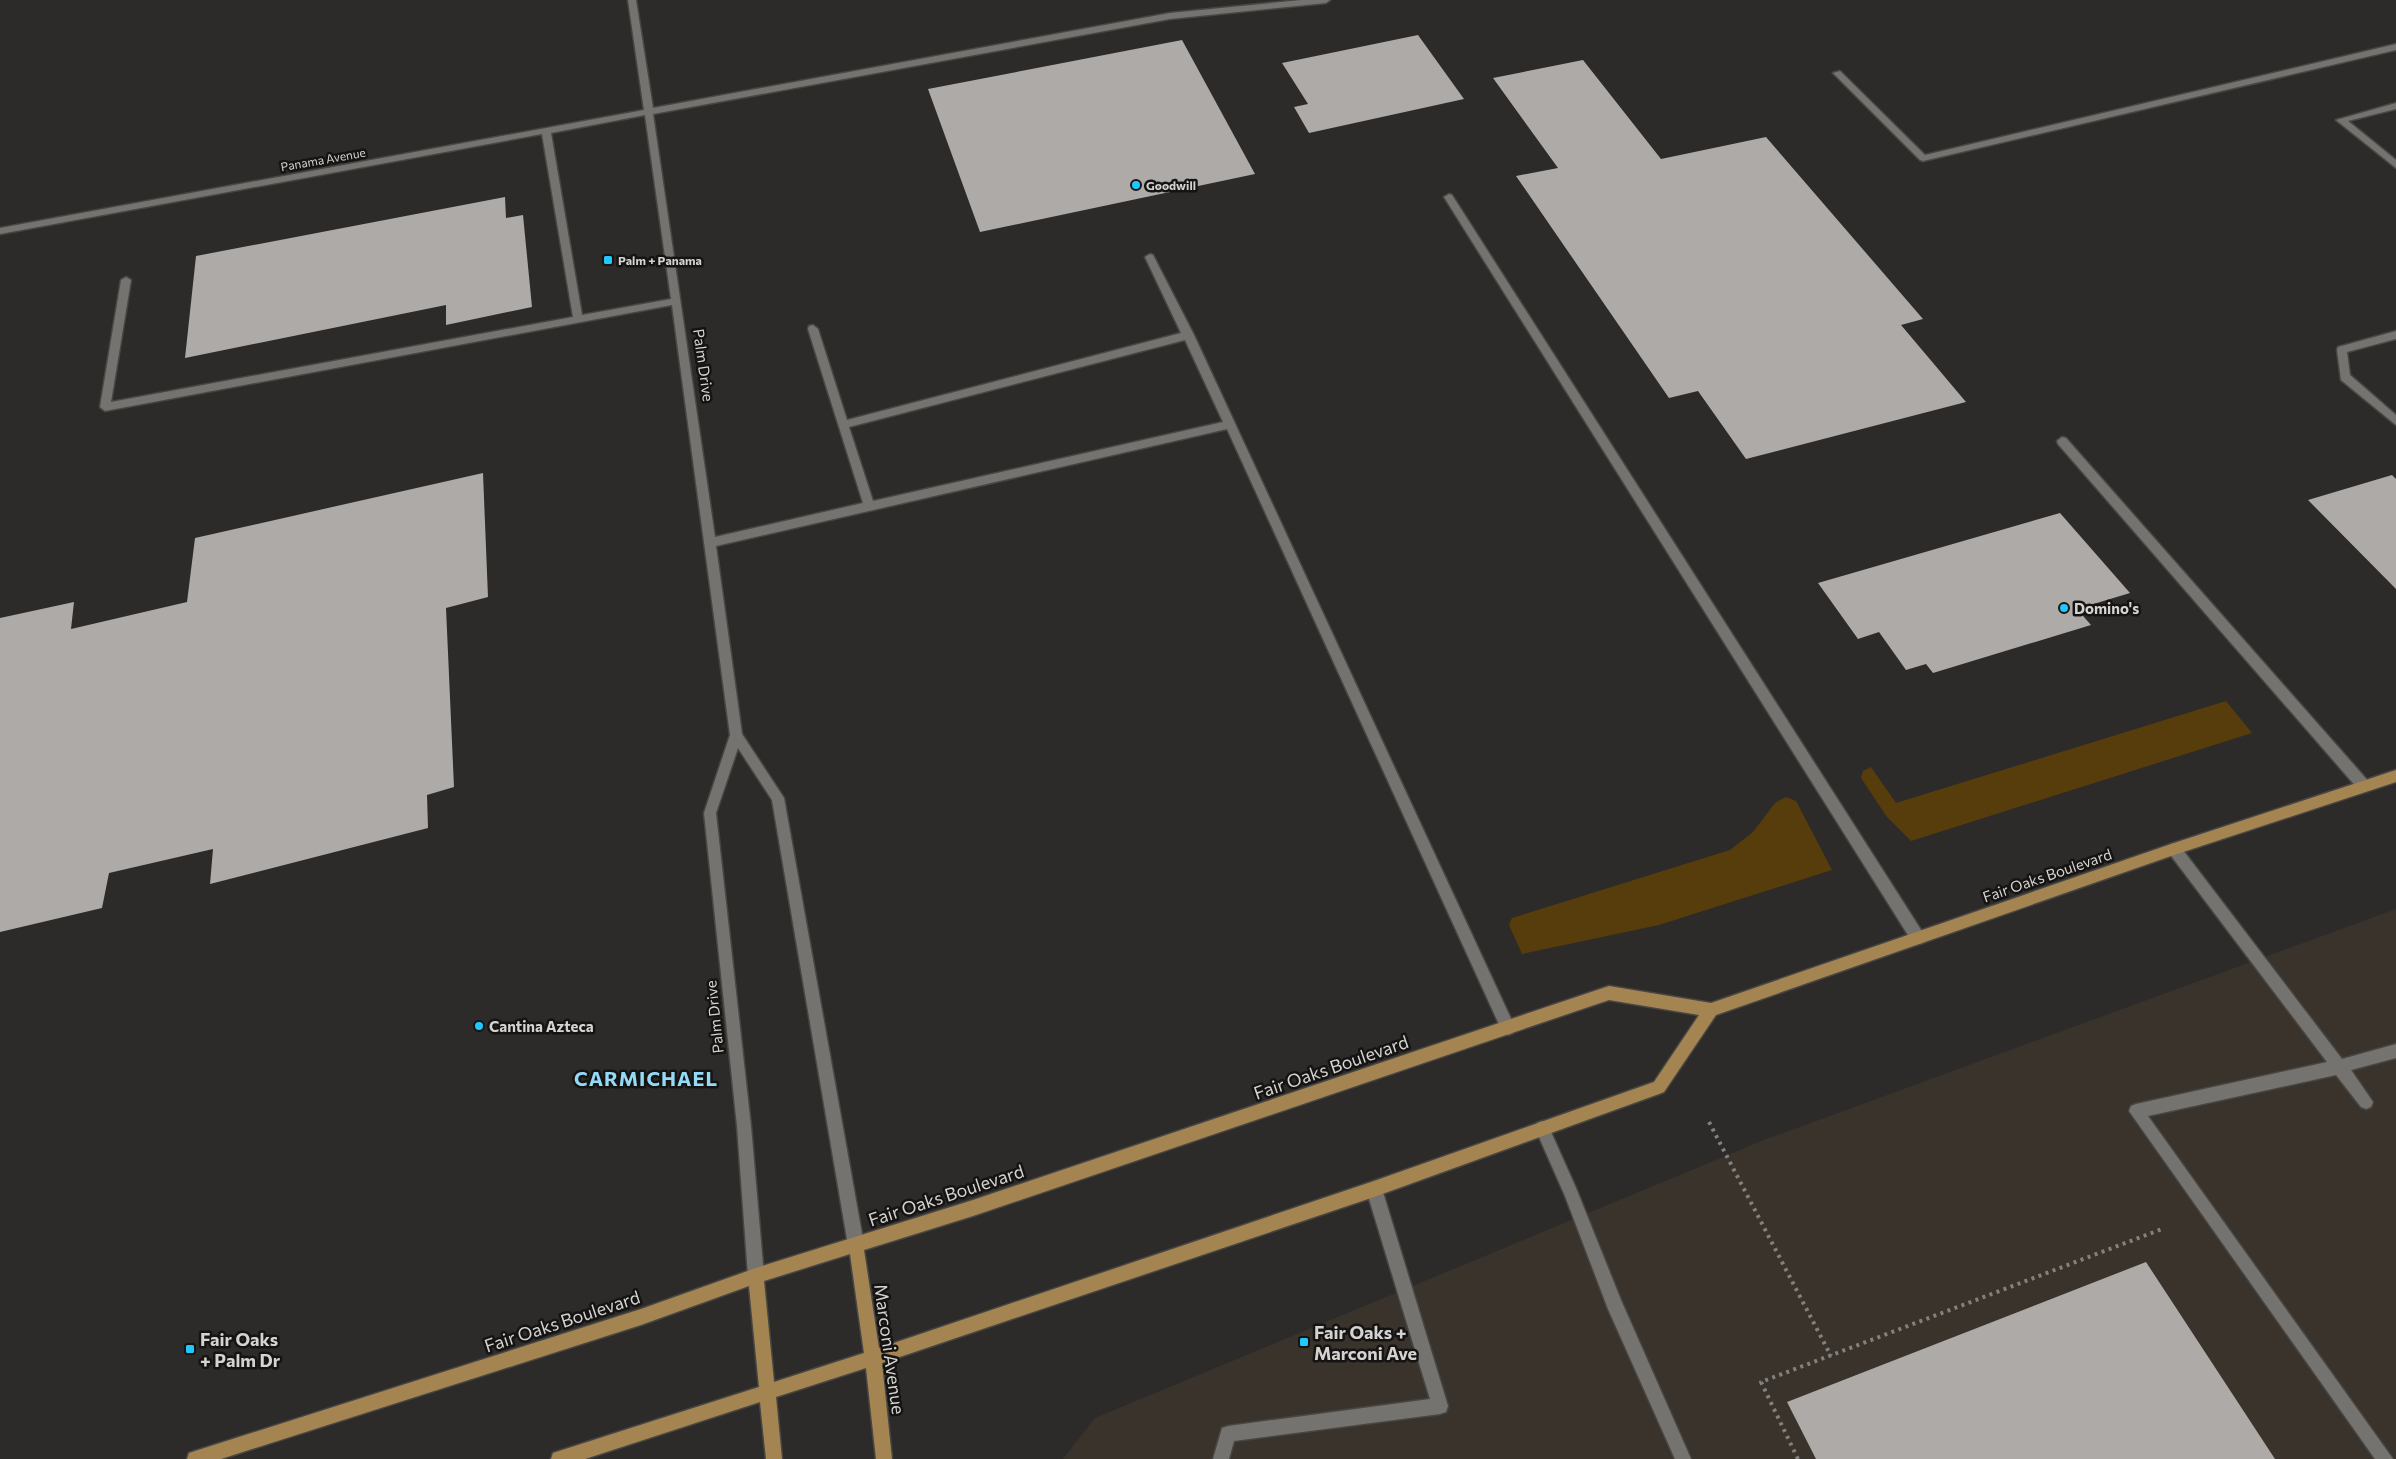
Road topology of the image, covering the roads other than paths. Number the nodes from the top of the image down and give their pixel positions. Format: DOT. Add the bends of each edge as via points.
graph roads {
  1 [pos="632,0"];
  2 [pos="1326,0"];
  3 [pos="2396,47"];
  4 [pos="1837,73"];
  5 [pos="2396,106"];
  6 [pos="650,112"];
  7 [pos="546,131"];
  8 [pos="2396,165"];
  9 [pos="1449,197"];
  10 [pos="0,231"];
  11 [pos="1150,256"];
  12 [pos="126,280"];
  13 [pos="677,301"];
  14 [pos="578,319"];
  15 [pos="813,329"];
  16 [pos="1189,335"];
  17 [pos="2396,335"];
  18 [pos="2396,421"];
  19 [pos="1230,424"];
  20 [pos="843,425"];
  21 [pos="2062,441"];
  22 [pos="869,506"];
  23 [pos="712,542"];
  24 [pos="736,735"];
  25 [pos="2396,776"];
  26 [pos="2364,786"];
  27 [pos="2174,849"];
  28 [pos="1918,938"];
  29 [pos="1711,1010"];
  30 [pos="1508,1028"];
  31 [pos="2396,1051"];
  32 [pos="2338,1067"];
  33 [pos="2366,1102"];
  34 [pos="1542,1128"];
  35 [pos="1374,1189"];
  36 [pos="856,1245"];
  37 [pos="756,1276"];
  38 [pos="872,1358"];
  39 [pos="768,1390"];
  40 [pos="195,1459"];
  41 [pos="559,1459"];
  42 [pos="774,1459"];
  43 [pos="884,1459"];
  44 [pos="1221,1459"];
  45 [pos="1683,1459"];
  46 [pos="2386,1459"];
  1 -- 6 [label="street, Palm Drive"];
  2 -- 6 [label="street, Panama Avenue" via="1170,16"];
  3 -- 4 [label="street" via="1923,158"];
  5 -- 8 [label="street" via="2341,120"];
  6 -- 7 [label="street, Panama Avenue"];
  6 -- 13 [label="street, Palm Drive"];
  7 -- 10 [label="street, Panama Avenue"];
  7 -- 14 [label="street"];
  9 -- 28 [label="street"];
  11 -- 16 [label="street"];
  12 -- 14 [label="street" via="105,407"];
  13 -- 14 [label="street"];
  13 -- 23 [label="street, Palm Drive"];
  15 -- 20 [label="street"];
  16 -- 19 [label="street"];
  16 -- 20 [label="street"];
  17 -- 18 [label="street" via="2342,350 2345,377"];
  19 -- 22 [label="street"];
  19 -- 30 [label="street"];
  20 -- 22 [label="street"];
  21 -- 26 [label="street"];
  22 -- 23 [label="street"];
  23 -- 24 [label="street, Palm Drive"];
  24 -- 36 [label="street, Palm Drive" via="778,798"];
  24 -- 37 [label="street, Palm Drive" via="710,813 744,1126"];
  25 -- 26 [label="main road, Fair Oaks Boulevard"];
  26 -- 27 [label="main road, Fair Oaks Boulevard"];
  27 -- 28 [label="main road, Fair Oaks Boulevard"];
  27 -- 32 [label="street"];
  28 -- 29 [label="main road, Fair Oaks Boulevard"];
  29 -- 30 [label="main road, Fair Oaks Boulevard" via="1610,993"];
  29 -- 34 [label="main road" via="1659,1087"];
  30 -- 36 [label="main road, Fair Oaks Boulevard"];
  31 -- 32 [label="street"];
  32 -- 33 [label="street"];
  32 -- 46 [label="street" via="2136,1111"];
  34 -- 35 [label="main road"];
  34 -- 45 [label="street" via="1614,1304"];
  35 -- 38 [label="main road"];
  35 -- 44 [label="street" via="1440,1406 1228,1434"];
  36 -- 37 [label="main road, Fair Oaks Boulevard"];
  36 -- 38 [label="main road, Marconi Avenue"];
  37 -- 39 [label="main road, Palm Drive"];
  37 -- 40 [label="main road, Fair Oaks Boulevard" via="641,1317"];
  38 -- 39 [label="main road"];
  38 -- 43 [label="main road, Marconi Avenue"];
  39 -- 41 [label="main road"];
  39 -- 42 [label="main road"];
}
